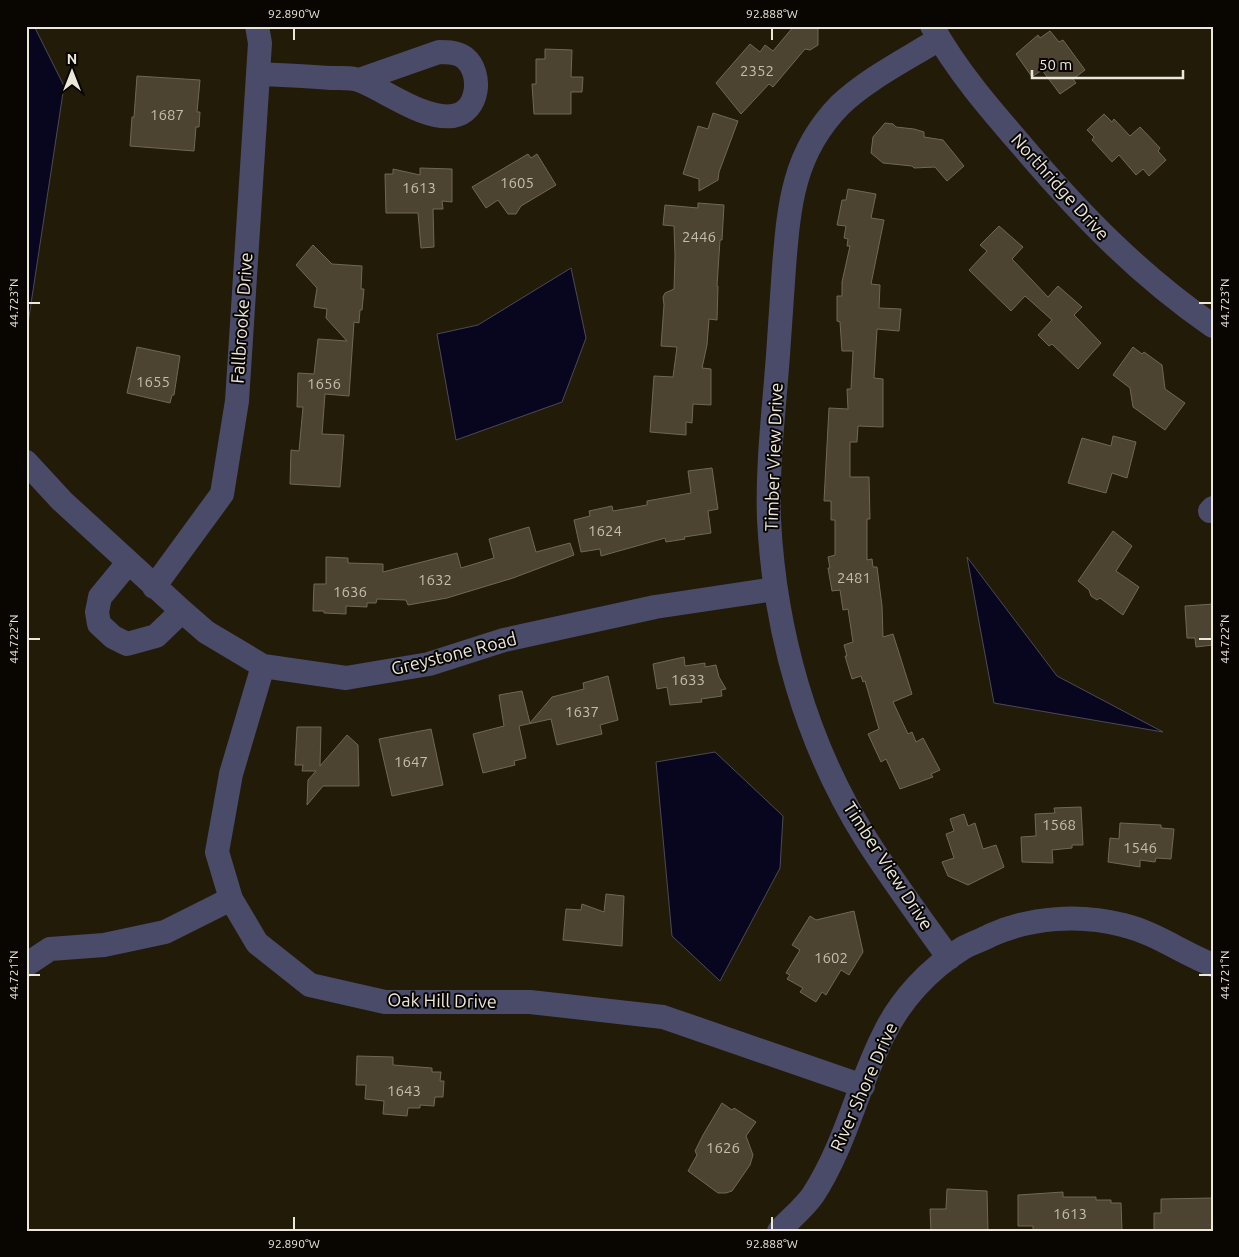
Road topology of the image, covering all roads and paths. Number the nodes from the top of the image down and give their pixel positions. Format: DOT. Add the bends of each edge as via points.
graph roads {
  1 [pos="257,26"];
  2 [pos="936,33"];
  3 [pos="258,74"];
  4 [pos="359,80"];
  5 [pos="1213,326"];
  6 [pos="26,462"];
  7 [pos="128,563"];
  8 [pos="154,588"];
  9 [pos="775,589"];
  10 [pos="182,611"];
  11 [pos="263,666"];
  12 [pos="231,899"];
  13 [pos="949,958"];
  14 [pos="26,965"];
  15 [pos="1213,965"];
  16 [pos="863,1086"];
  17 [pos="779,1231"];
  1 -- 3 [label="street, Fallbrooke Drive" via="260,43"];
  2 -- 5 [label="street, Northridge Drive" via="978,95 1072,203 1138,268"];
  2 -- 9 [label="street, Timber View Drive" via="840,106 814,140 796,178 788,220 771,448 769,518"];
  3 -- 4 [label="street"];
  3 -- 8 [label="street, Fallbrooke Drive" via="237,401 222,494"];
  6 -- 7 [label="street, Greystone Road"];
  7 -- 8 [label="street, Greystone Road"];
  7 -- 10 [label="street" via="100,596 99,624 113,637 128,644 156,636"];
  8 -- 10 [label="street, Greystone Road"];
  9 -- 11 [label="street, Greystone Road" via="655,607 504,640 429,664 346,678"];
  9 -- 13 [label="street, Timber View Drive" via="790,661 828,767 866,838"];
  10 -- 11 [label="street, Greystone Road" via="206,632"];
  11 -- 12 [label="street, Oak Hill Drive" via="231,774 218,852"];
  12 -- 14 [label="street" via="165,932 104,945 50,949"];
  12 -- 16 [label="street, Oak Hill Drive" via="257,943 310,985 385,1002 530,1002 663,1017"];
  13 -- 15 [label="street, River Shore Drive" via="965,947 1018,925 1091,919 1151,934"];
  13 -- 16 [label="street, River Shore Drive" via="916,988 898,1011 882,1036"];
  16 -- 17 [label="street, River Shore Drive" via="838,1148 812,1196"];
}
